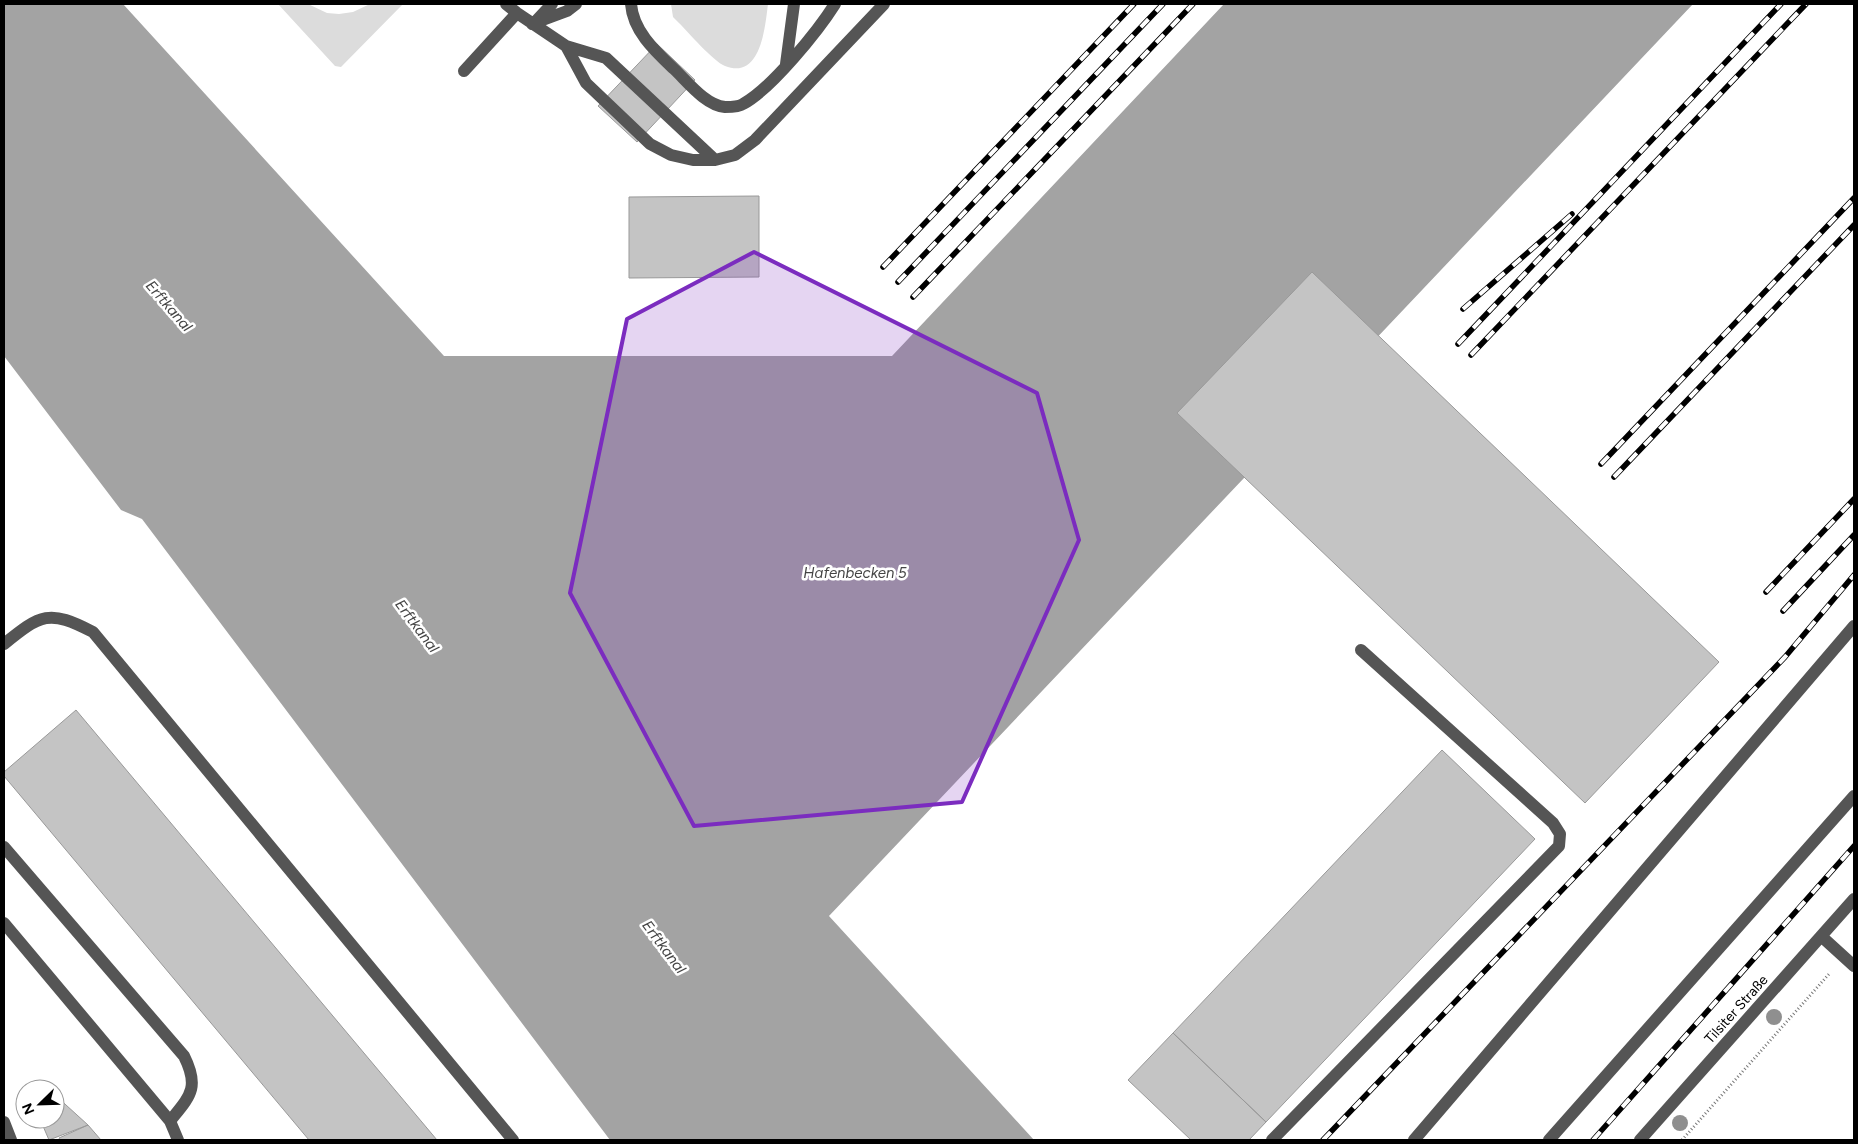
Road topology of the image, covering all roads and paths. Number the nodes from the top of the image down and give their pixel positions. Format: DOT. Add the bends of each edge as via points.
graph roads {
  1 [pos="506,4"];
  2 [pos="540,4"];
  3 [pos="552,4"];
  4 [pos="576,4"];
  5 [pos="631,4"];
  6 [pos="794,4"];
  7 [pos="835,4"];
  8 [pos="884,4"];
  9 [pos="516,13"];
  10 [pos="532,24"];
  11 [pos="566,46"];
  12 [pos="786,64"];
  13 [pos="464,71"];
  14 [pos="715,160"];
  15 [pos="1854,626"];
  16 [pos="4,644"];
  17 [pos="1361,650"];
  18 [pos="1854,796"];
  19 [pos="4,847"];
  20 [pos="1854,898"];
  21 [pos="4,923"];
  22 [pos="1821,936"];
  23 [pos="1849,962"];
  24 [pos="170,1121"];
  25 [pos="4,1122"];
  26 [pos="11,1140"];
  27 [pos="178,1140"];
  28 [pos="513,1140"];
  29 [pos="1272,1140"];
  30 [pos="1414,1140"];
  31 [pos="1549,1140"];
  32 [pos="1640,1140"];
  33 [pos="1682,1140"];
  1 -- 9 [label="street"];
  2 -- 10 [label="street"];
  3 -- 10 [label="street"];
  4 -- 10 [label="street" via="567,11"];
  5 -- 12 [label="street" via="632,17 651,47 706,100 723,107 741,106"];
  6 -- 12 [label="street"];
  7 -- 12 [label="street" via="823,23"];
  8 -- 14 [label="street" via="755,140 735,155"];
  9 -- 10 [label="street"];
  9 -- 13 [label="street"];
  10 -- 11 [label="street"];
  11 -- 14 [label="street" via="606,58"];
  11 -- 14 [label="street" via="586,82 650,144 671,155"];
  15 -- 30 [label="street"];
  16 -- 28 [label="street" via="28,624 47,617 68,619 93,632"];
  17 -- 29 [label="street" via="1553,823 1560,834 1559,846"];
  18 -- 31 [label="street"];
  19 -- 24 [label="street" via="184,1056 192,1071 191,1095"];
  20 -- 22 [label="street, Tilsiter Straße"];
  21 -- 24 [label="street"];
  22 -- 23 [label="street"];
  22 -- 32 [label="street, Tilsiter Straße"];
  23 -- 33 [label="path"];
  24 -- 27 [label="street"];
  25 -- 26 [label="street"];
}
